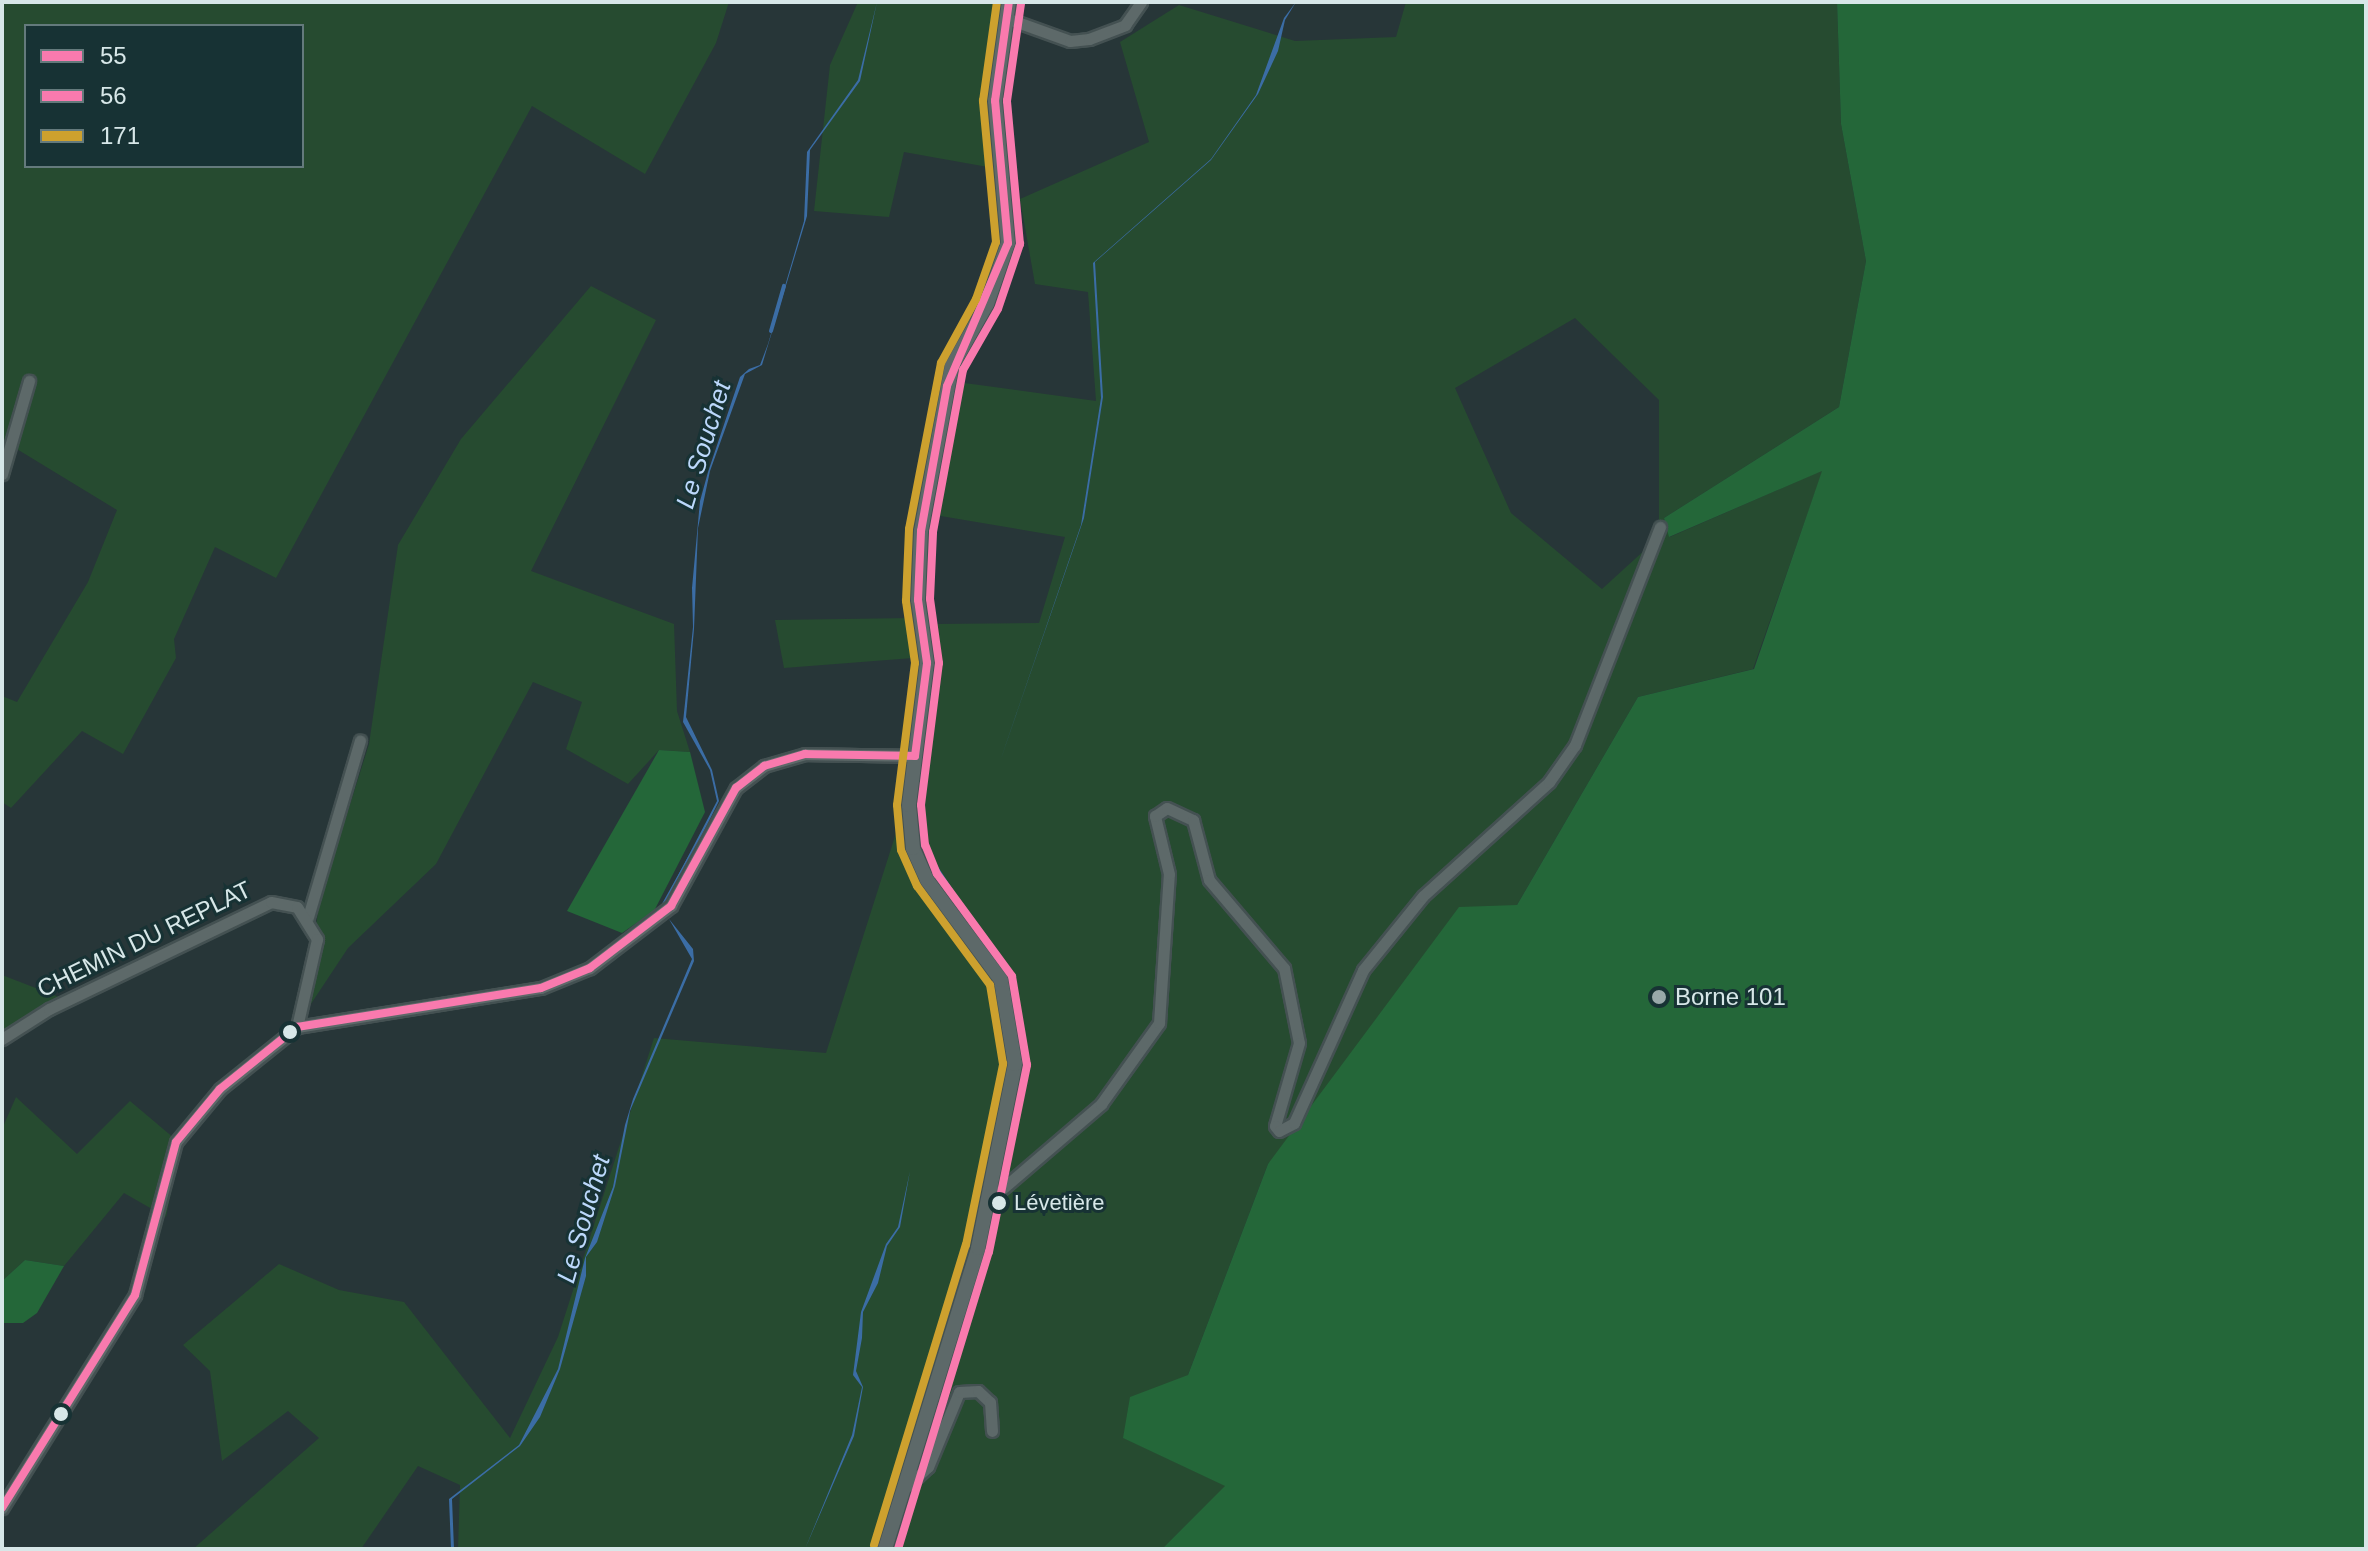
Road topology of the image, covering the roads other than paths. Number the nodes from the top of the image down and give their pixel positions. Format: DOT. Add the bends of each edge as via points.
graph roads {
  1 [pos="1009,2"];
  2 [pos="1141,2"];
  3 [pos="1006,18"];
  4 [pos="29,381"];
  5 [pos="2,474"];
  6 [pos="1660,527"];
  7 [pos="360,740"];
  8 [pos="915,756"];
  9 [pos="308,917"];
  10 [pos="297,1027"];
  11 [pos="2,1039"];
  12 [pos="993,1177"];
  13 [pos="1009,1187"];
  14 [pos="988,1201"];
  15 [pos="992,1431"];
  16 [pos="903,1490"];
  17 [pos="2,1508"];
  18 [pos="885,1549"];
  1 -- 3 [label="street"];
  2 -- 3 [label="street" via="1125,25 1089,39 1070,41"];
  3 -- 8 [label="street" via="995,101 1008,243 944,401 921,531 918,600 927,663"];
  4 -- 5 [label="street"];
  6 -- 13 [label="street" via="1575,745 1549,782 1423,896 1372,958 1286,1128 1275,1126 1277,1104 1299,1043 1284,968 1209,880 1193,820 1167,808 1155,816 1169,874 1159,1023 1101,1104"];
  7 -- 9 [label="street"];
  8 -- 10 [label="street" via="805,754 747,775 671,906 624,947 565,981"];
  8 -- 12 [label="street" via="913,848 927,880 995,969 1011,1021 1015,1064"];
  9 -- 10 [label="street" via="318,950"];
  9 -- 11 [label="street, CHEMIN DU REPLAT" via="289,903 255,907"];
  10 -- 17 [label="street" via="187,1123 135,1295"];
  12 -- 13 [label="street"];
  12 -- 14 [label="street"];
  13 -- 14 [label="street"];
  14 -- 16 [label="street"];
  15 -- 16 [label="street" via="990,1402 978,1391 959,1392 928,1467"];
  16 -- 18 [label="street"];
}
